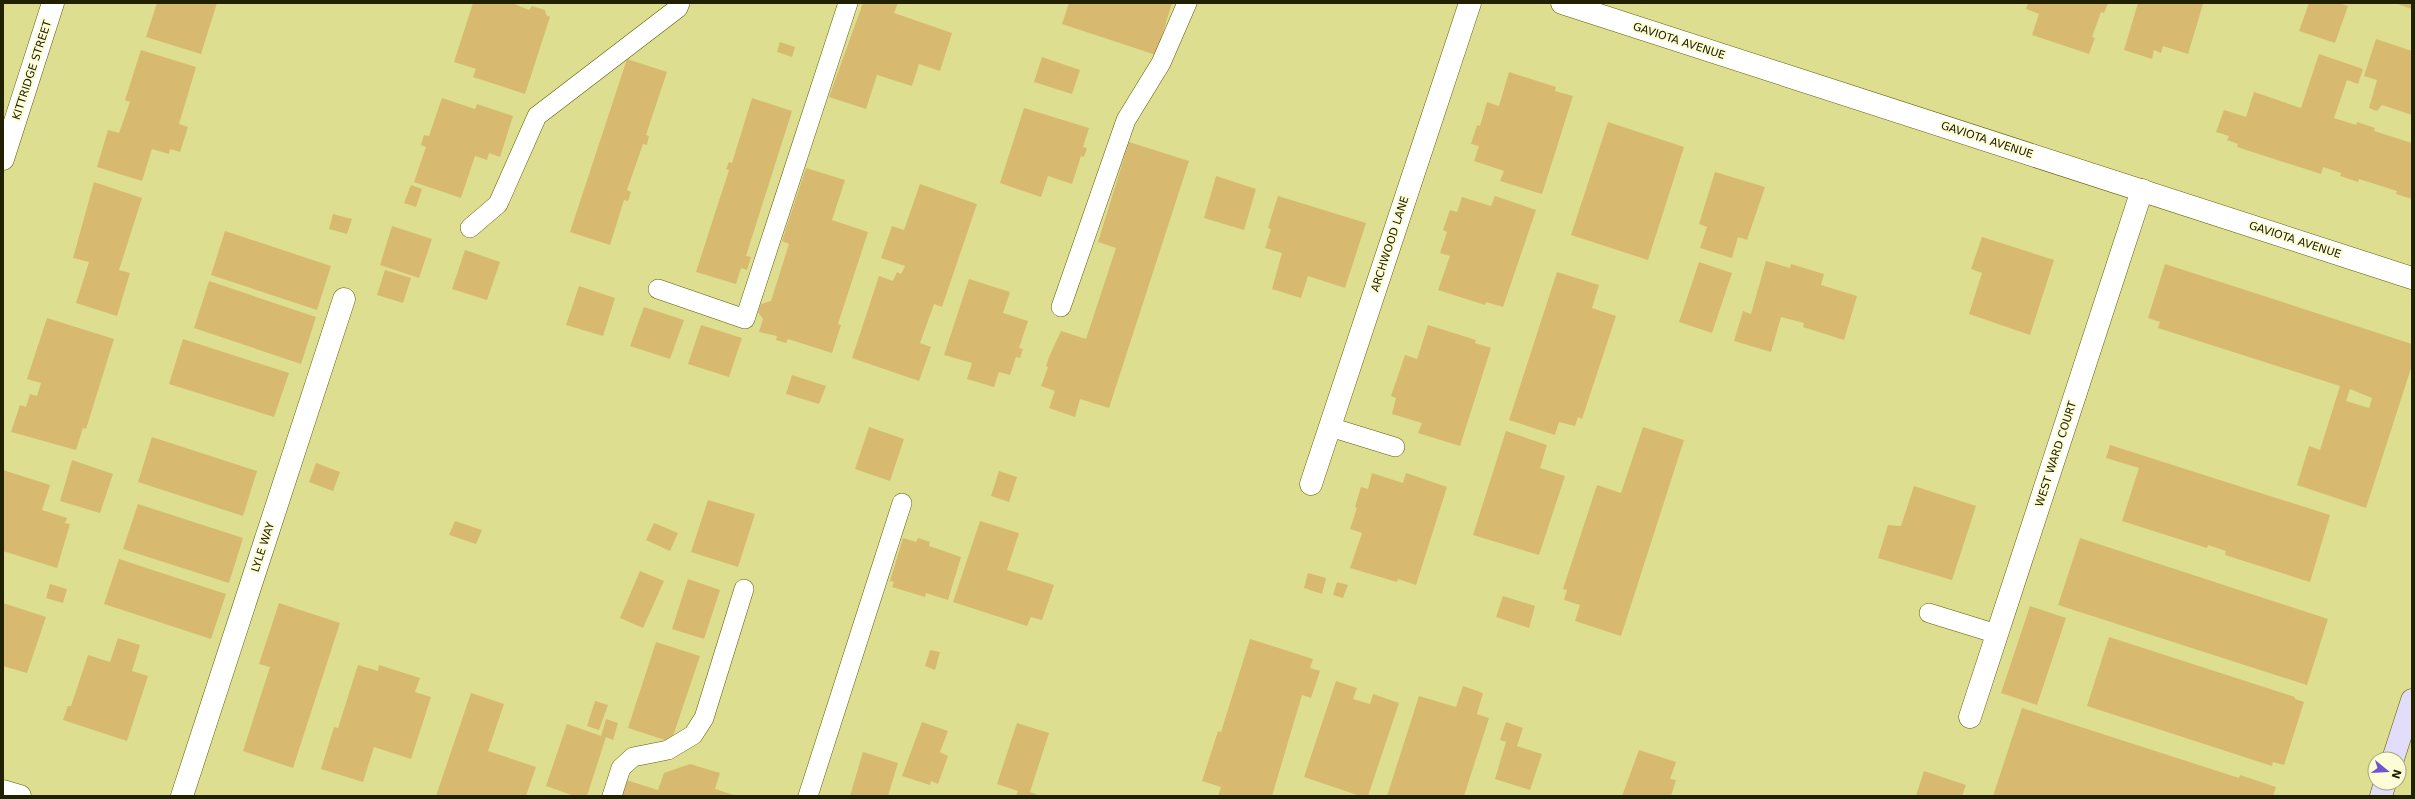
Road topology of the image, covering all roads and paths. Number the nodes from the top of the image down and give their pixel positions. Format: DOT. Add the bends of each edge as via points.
graph roads {
  1 [pos="53,3"];
  2 [pos="680,3"];
  3 [pos="848,3"];
  4 [pos="1187,3"];
  5 [pos="1470,3"];
  6 [pos="1562,3"];
  7 [pos="1604,9"];
  8 [pos="3,160"];
  9 [pos="2142,190"];
  10 [pos="470,228"];
  11 [pos="2412,278"];
  12 [pos="658,289"];
  13 [pos="344,298"];
  14 [pos="1061,307"];
  15 [pos="1330,427"];
  16 [pos="1395,447"];
  17 [pos="1311,484"];
  18 [pos="902,503"];
  19 [pos="744,589"];
  20 [pos="1929,613"];
  21 [pos="1997,634"];
  22 [pos="2412,700"];
  23 [pos="1970,717"];
  24 [pos="2407,731"];
  25 [pos="2397,751"];
  26 [pos="3,791"];
  27 [pos="20,796"];
  28 [pos="182,796"];
  29 [pos="612,796"];
  30 [pos="808,796"];
  1 -- 8 [label="street, KITTRIDGE STREET"];
  2 -- 10 [label="lane" via="678,8 537,116 498,204"];
  3 -- 12 [label="lane" via="744,319"];
  4 -- 14 [label="lane" via="1161,63 1126,120"];
  5 -- 15 [label="street, ARCHWOOD LANE"];
  6 -- 7 [label="street, GAVIOTA AVENUE"];
  7 -- 9 [label="street, GAVIOTA AVENUE"];
  9 -- 11 [label="street, GAVIOTA AVENUE"];
  9 -- 21 [label="street, WEST WARD COURT"];
  13 -- 28 [label="street, LYLE WAY"];
  15 -- 16 [label="lane"];
  15 -- 17 [label="street, ARCHWOOD LANE"];
  18 -- 30 [label="lane"];
  19 -- 29 [label="lane" via="704,718 693,735 668,750 633,757 621,768"];
  20 -- 21 [label="lane"];
  21 -- 23 [label="street, WEST WARD COURT"];
  22 -- 24 [label="main road"];
  24 -- 25 [label="main road"];
  26 -- 27 [label="street"];
}
